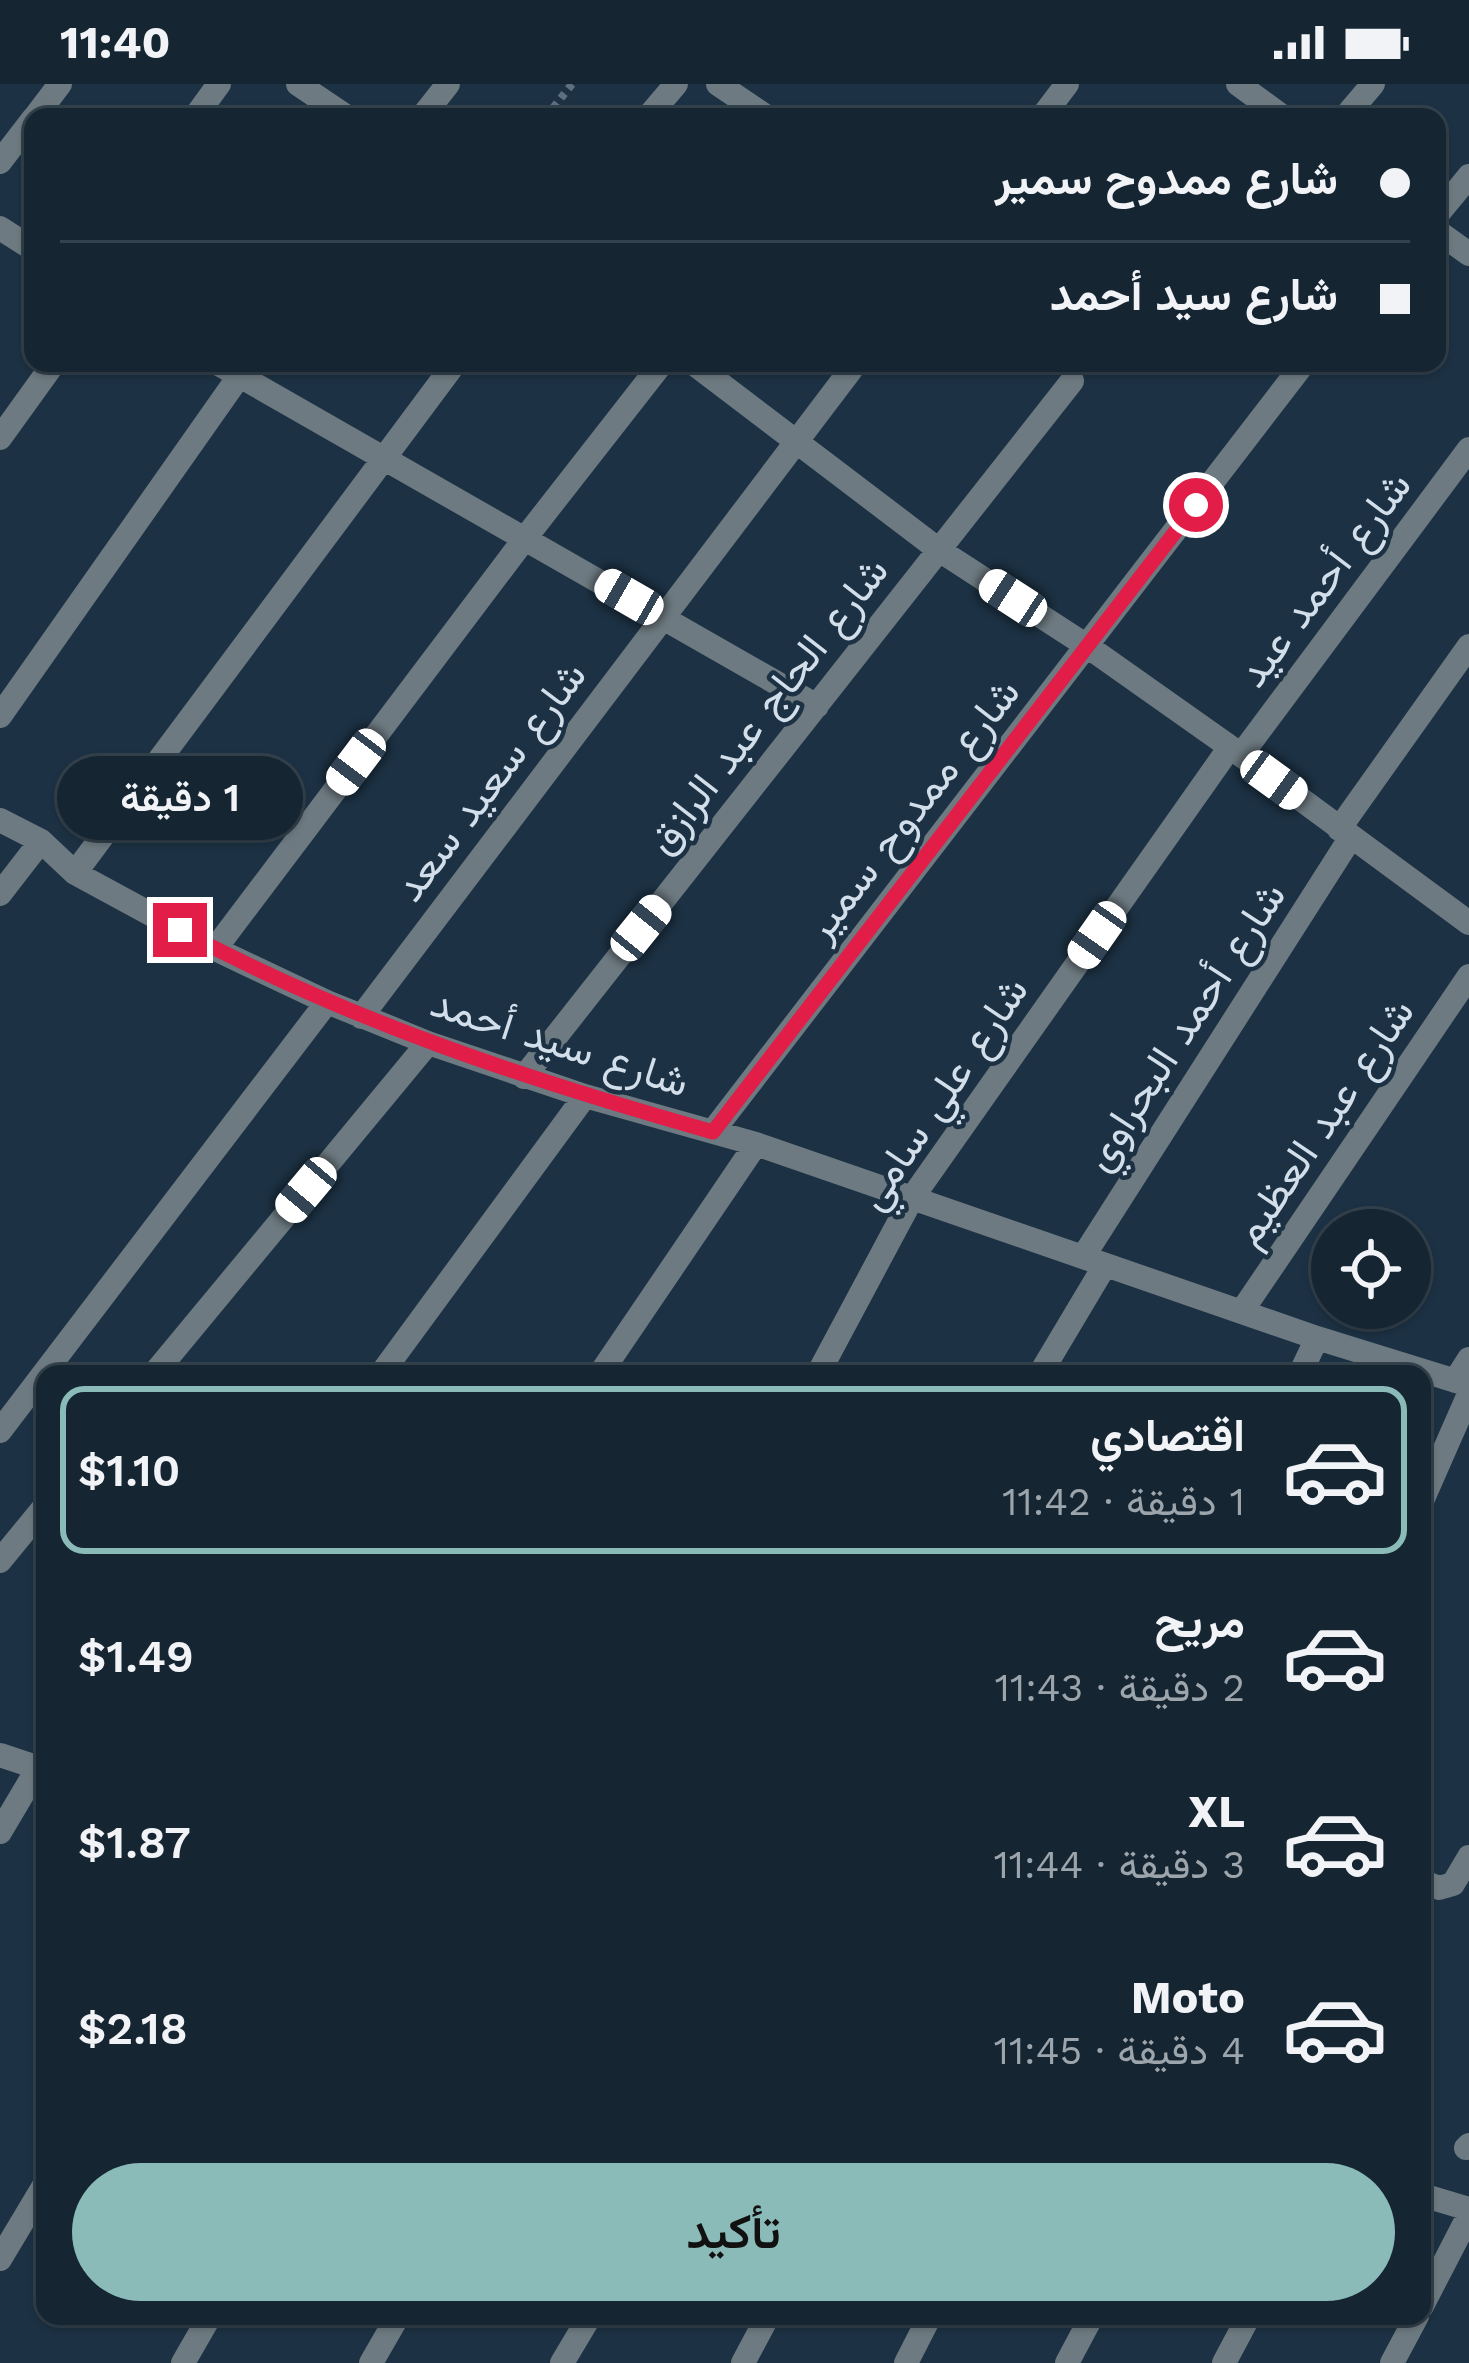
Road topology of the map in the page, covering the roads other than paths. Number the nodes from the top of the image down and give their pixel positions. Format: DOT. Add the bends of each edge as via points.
graph roads {
  1 [pos="60,84"];
  2 [pos="298,84"];
  3 [pos="448,84"];
  4 [pos="676,84"];
  5 [pos="718,84"];
  6 [pos="1067,84"];
  7 [pos="1238,84"];
  8 [pos="1372,84"];
  9 [pos="42,108"];
  10 [pos="334,108"];
  11 [pos="429,108"];
  12 [pos="656,108"];
  13 [pos="754,108"];
  14 [pos="1049,108"];
  15 [pos="1271,108"];
  16 [pos="1352,108"];
  17 [pos="24,131"];
  18 [pos="0,162"];
  19 [pos="1469,176"];
  20 [pos="1446,204"];
  21 [pos="48,372"];
  22 [pos="232,372"];
  23 [pos="242,372"];
  24 [pos="448,372"];
  25 [pos="655,372"];
  26 [pos="705,372"];
  27 [pos="849,372"];
  28 [pos="1297,372"];
  29 [pos="1072,381"];
  30 [pos="0,438"];
  31 [pos="796,441"];
  32 [pos="1469,449"];
  33 [pos="386,458"];
  34 [pos="526,537"];
  35 [pos="939,550"];
  36 [pos="664,617"];
  37 [pos="1087,646"];
  38 [pos="1469,646"];
  39 [pos="817,706"];
  40 [pos="0,716"];
  41 [pos="1235,751"];
  42 [pos="0,820"];
  43 [pos="1345,833"];
  44 [pos="41,841"];
  45 [pos="75,873"];
  46 [pos="0,894"];
  47 [pos="1469,923"];
  48 [pos="215,949"];
  49 [pos="1469,976"];
  50 [pos="328,1002"];
  51 [pos="361,1017"];
  52 [pos="428,1043"];
  53 [pos="524,1077"];
  54 [pos="585,1096"];
  55 [pos="713,1132"];
  56 [pos="757,1144"];
  57 [pos="912,1198"];
  58 [pos="1094,1261"];
  59 [pos="1242,1312"];
  60 [pos="1318,1338"];
  61 [pos="50,1365"];
  62 [pos="161,1365"];
  63 [pos="388,1365"];
  64 [pos="607,1365"];
  65 [pos="823,1365"];
  66 [pos="1044,1365"];
  67 [pos="1304,1365"];
  68 [pos="1413,1365"];
  69 [pos="1431,1370"];
  70 [pos="1466,1380"];
  71 [pos="36,1384"];
  72 [pos="0,1431"];
  73 [pos="1431,1476"];
  74 [pos="36,1517"];
  75 [pos="0,1561"];
  76 [pos="0,1755"];
  77 [pos="36,1767"];
  78 [pos="36,1777"];
  79 [pos="0,1832"];
  80 [pos="1469,1857"];
  81 [pos="1431,1885"];
  82 [pos="1431,2198"];
  83 [pos="36,2199"];
  84 [pos="1469,2212"];
  85 [pos="0,2258"];
  86 [pos="1431,2288"];
  87 [pos="205,2325"];
  88 [pos="393,2325"];
  89 [pos="585,2325"];
  90 [pos="763,2325"];
  91 [pos="925,2325"];
  92 [pos="1087,2325"];
  93 [pos="1244,2325"];
  94 [pos="1412,2325"];
  95 [pos="183,2363"];
  96 [pos="371,2363"];
  97 [pos="562,2363"];
  98 [pos="742,2363"];
  99 [pos="906,2363"];
  100 [pos="1067,2363"];
  101 [pos="1224,2363"];
  102 [pos="1392,2363"];
  1 -- 9 [label="street"];
  2 -- 10 [label="street"];
  3 -- 11 [label="street"];
  4 -- 12 [label="street"];
  5 -- 13 [label="street"];
  6 -- 14 [label="street"];
  7 -- 15 [label="street"];
  8 -- 16 [label="street"];
  17 -- 18 [label="street"];
  19 -- 20 [label="street"];
  21 -- 30 [label="street"];
  22 -- 40 [label="street"];
  23 -- 33 [label="street"];
  24 -- 33 [label="street"];
  25 -- 34 [label="street"];
  26 -- 31 [label="street"];
  27 -- 31 [label="street, شارع سعيد سعد"];
  28 -- 37 [label="street, شارع ممدوح سمير"];
  29 -- 35 [label="street, شارع الحاج عبد الرازق"];
  31 -- 35 [label="street"];
  31 -- 36 [label="street, شارع سعيد سعد"];
  32 -- 41 [label="street, شارع أحمد عيد"];
  33 -- 34 [label="street"];
  33 -- 45 [label="street"];
  34 -- 36 [label="street"];
  34 -- 48 [label="street"];
  35 -- 37 [label="street"];
  35 -- 39 [label="street, شارع الحاج عبد الرازق"];
  36 -- 39 [label="street"];
  36 -- 51 [label="street, شارع سعيد سعد"];
  37 -- 41 [label="street"];
  37 -- 55 [label="street, شارع ممدوح سمير"];
  38 -- 43 [label="street, شارع أحمد البحراوي"];
  39 -- 53 [label="street, شارع الحاج عبد الرازق"];
  41 -- 43 [label="street"];
  41 -- 57 [label="street, شارع علي سامي"];
  42 -- 44 [label="street, شارع سيد أحمد"];
  43 -- 47 [label="street"];
  43 -- 58 [label="street, شارع أحمد البحراوي"];
  44 -- 45 [label="street, شارع سيد أحمد"];
  44 -- 46 [label="street"];
  45 -- 48 [label="street, شارع سيد أحمد"];
  48 -- 50 [label="street, شارع سيد أحمد"];
  49 -- 59 [label="street, شارع عبد العظيم"];
  50 -- 51 [label="street, شارع سيد أحمد"];
  50 -- 61 [label="street"];
  51 -- 52 [label="street, شارع سيد أحمد"];
  52 -- 53 [label="street, شارع سيد أحمد"];
  52 -- 62 [label="street"];
  53 -- 54 [label="street, شارع سيد أحمد"];
  54 -- 55 [label="street, شارع سيد أحمد"];
  54 -- 63 [label="street"];
  55 -- 56 [label="street, شارع سيد أحمد"];
  56 -- 57 [label="street, شارع سيد أحمد"];
  56 -- 64 [label="street"];
  57 -- 58 [label="street, شارع سيد أحمد"];
  57 -- 65 [label="street, شارع علي سامي"];
  58 -- 59 [label="street, شارع سيد أحمد"];
  58 -- 66 [label="street, شارع أحمد البحراوي"];
  59 -- 60 [label="street, شارع سيد أحمد"];
  60 -- 67 [label="street"];
  60 -- 68 [label="street, شارع سيد أحمد"];
  69 -- 70 [label="street, شارع سيد أحمد"];
  70 -- 73 [label="street"];
  71 -- 72 [label="street"];
  74 -- 75 [label="street"];
  76 -- 77 [label="street"];
  78 -- 79 [label="street"];
  80 -- 81 [label="street" via="1453,1884"];
  82 -- 84 [label="street"];
  83 -- 85 [label="street"];
  84 -- 86 [label="street"];
  87 -- 95 [label="street"];
  88 -- 96 [label="street"];
  89 -- 97 [label="street"];
  90 -- 98 [label="street"];
  91 -- 99 [label="street"];
  92 -- 100 [label="street"];
  93 -- 101 [label="street"];
  94 -- 102 [label="street"];
}
